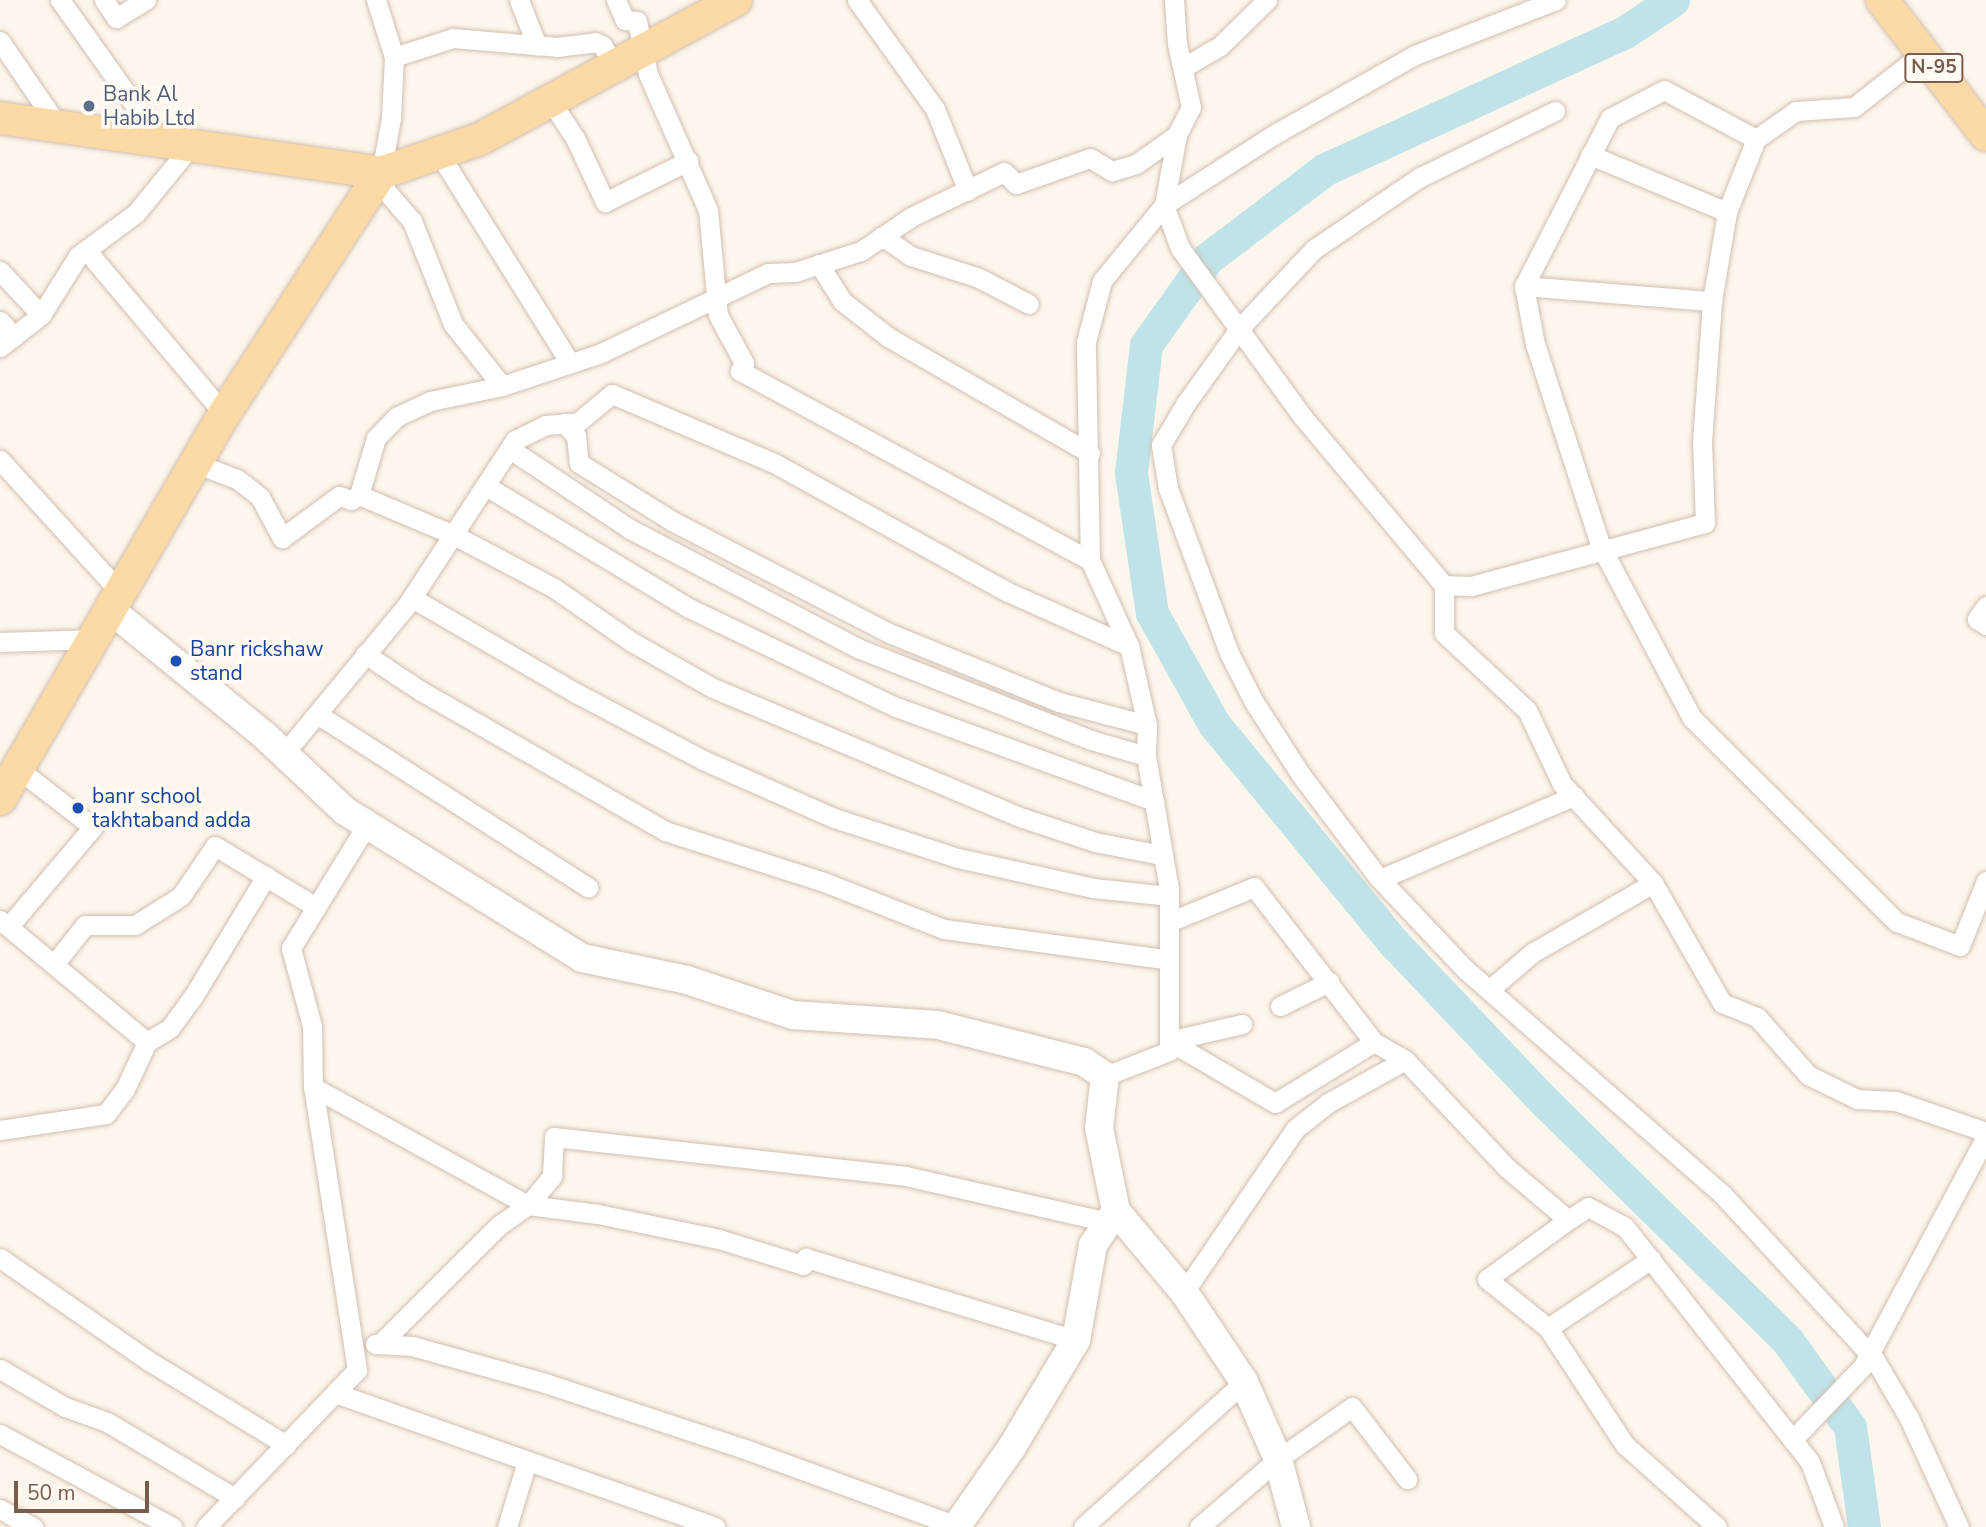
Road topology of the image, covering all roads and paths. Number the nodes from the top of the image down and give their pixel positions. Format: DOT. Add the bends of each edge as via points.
graph roads {
  1 [pos="60,0"];
  2 [pos="104,0"];
  3 [pos="146,0"];
  4 [pos="376,0"];
  5 [pos="519,0"];
  6 [pos="616,0"];
  7 [pos="736,0"];
  8 [pos="857,0"];
  9 [pos="1174,0"];
  10 [pos="1267,0"];
  11 [pos="1556,0"];
  12 [pos="1882,0"];
  13 [pos="0,41"];
  14 [pos="537,46"];
  15 [pos="646,49"];
  16 [pos="1923,53"];
  17 [pos="394,57"];
  18 [pos="613,63"];
  19 [pos="1184,67"];
  20 [pos="550,100"];
  21 [pos="1555,111"];
  22 [pos="0,118"];
  23 [pos="58,127"];
  24 [pos="1177,135"];
  25 [pos="1986,135"];
  26 [pos="1756,139"];
  27 [pos="175,145"];
  28 [pos="440,155"];
  29 [pos="1590,155"];
  30 [pos="688,161"];
  31 [pos="381,173"];
  32 [pos="968,191"];
  33 [pos="1164,205"];
  34 [pos="1727,212"];
  35 [pos="882,236"];
  36 [pos="86,250"];
  37 [pos="819,264"];
  38 [pos="0,271"];
  39 [pos="1524,286"];
  40 [pos="719,296"];
  41 [pos="1712,301"];
  42 [pos="1029,304"];
  43 [pos="41,315"];
  44 [pos="0,321"];
  45 [pos="1239,328"];
  46 [pos="7,342"];
  47 [pos="570,363"];
  48 [pos="502,386"];
  49 [pos="224,414"];
  50 [pos="564,423"];
  51 [pos="510,449"];
  52 [pos="1090,453"];
  53 [pos="0,460"];
  54 [pos="197,464"];
  55 [pos="486,486"];
  56 [pos="359,495"];
  57 [pos="454,536"];
  58 [pos="1601,547"];
  59 [pos="1090,560"];
  60 [pos="1444,585"];
  61 [pos="412,598"];
  62 [pos="117,602"];
  63 [pos="1986,606"];
  64 [pos="1986,625"];
  65 [pos="3,637"];
  66 [pos="95,639"];
  67 [pos="1129,646"];
  68 [pos="365,654"];
  69 [pos="317,714"];
  70 [pos="1147,724"];
  71 [pos="282,756"];
  72 [pos="1146,756"];
  73 [pos="6,784"];
  74 [pos="1574,796"];
  75 [pos="1154,801"];
  76 [pos="368,823"];
  77 [pos="1161,855"];
  78 [pos="266,876"];
  79 [pos="1380,879"];
  80 [pos="1986,881"];
  81 [pos="1653,883"];
  82 [pos="588,887"];
  83 [pos="1169,896"];
  84 [pos="316,907"];
  85 [pos="1169,922"];
  86 [pos="4,923"];
  87 [pos="1169,960"];
  88 [pos="55,963"];
  89 [pos="1329,982"];
  90 [pos="1489,990"];
  91 [pos="1280,1006"];
  92 [pos="1242,1024"];
  93 [pos="1169,1041"];
  94 [pos="147,1042"];
  95 [pos="1374,1042"];
  96 [pos="1405,1060"];
  97 [pos="1105,1076"];
  98 [pos="313,1087"];
  99 [pos="0,1130"];
  100 [pos="1986,1135"];
  101 [pos="528,1205"];
  102 [pos="1112,1216"];
  103 [pos="1568,1220"];
  104 [pos="0,1258"];
  105 [pos="1651,1259"];
  106 [pos="1184,1292"];
  107 [pos="1548,1328"];
  108 [pos="1076,1340"];
  109 [pos="380,1344"];
  110 [pos="355,1347"];
  111 [pos="1866,1360"];
  112 [pos="0,1369"];
  113 [pos="1244,1382"];
  114 [pos="335,1393"];
  115 [pos="0,1434"];
  116 [pos="1794,1438"];
  117 [pos="286,1445"];
  118 [pos="1278,1459"];
  119 [pos="527,1461"];
  120 [pos="1407,1479"];
  121 [pos="235,1498"];
  122 [pos="0,1509"];
  123 [pos="33,1527"];
  124 [pos="172,1527"];
  125 [pos="206,1527"];
  126 [pos="507,1527"];
  127 [pos="715,1527"];
  128 [pos="957,1527"];
  129 [pos="1083,1527"];
  130 [pos="1199,1527"];
  131 [pos="1296,1527"];
  132 [pos="1717,1527"];
  133 [pos="1834,1527"];
  134 [pos="1959,1527"];
  1 -- 27 [label="street"];
  2 -- 3 [label="street" via="116,18"];
  4 -- 17 [label="street"];
  5 -- 14 [label="street"];
  6 -- 15 [label="street" via="625,20 637,21"];
  7 -- 15 [label="main road"];
  8 -- 32 [label="street" via="935,109"];
  9 -- 19 [label="street"];
  10 -- 19 [label="street" via="1220,46"];
  11 -- 33 [label="street" via="1415,55 1273,135"];
  12 -- 16 [label="main road, N-95"];
  13 -- 23 [label="street"];
  14 -- 17 [label="street" via="453,38"];
  14 -- 18 [label="street" via="595,42 603,45"];
  15 -- 18 [label="main road"];
  15 -- 30 [label="street" via="648,74"];
  16 -- 25 [label="main road, N-95"];
  16 -- 26 [label="street" via="1854,107 1796,111"];
  17 -- 31 [label="street" via="391,118"];
  18 -- 20 [label="main road"];
  19 -- 24 [label="street" via="1191,107"];
  20 -- 28 [label="main road"];
  20 -- 30 [label="street" via="575,138 605,202"];
  21 -- 45 [label="street" via="1420,177 1314,249"];
  22 -- 23 [label="main road"];
  23 -- 27 [label="main road"];
  24 -- 32 [label="street" via="1136,164 1112,170 1090,158 1016,184 1004,172"];
  24 -- 33 [label="street"];
  26 -- 29 [label="street" via="1664,90 1609,118"];
  26 -- 34 [label="street"];
  27 -- 31 [label="main road"];
  27 -- 36 [label="street" via="135,213"];
  28 -- 31 [label="main road"];
  28 -- 47 [label="street"];
  29 -- 34 [label="street"];
  29 -- 39 [label="street"];
  30 -- 40 [label="street" via="708,210"];
  31 -- 48 [label="street" via="386,191 412,221 453,324"];
  31 -- 49 [label="main road"];
  32 -- 35 [label="street"];
  33 -- 45 [label="street" via="1180,248"];
  33 -- 52 [label="street" via="1102,281 1086,342"];
  34 -- 41 [label="street"];
  35 -- 37 [label="street" via="860,251"];
  35 -- 42 [label="street" via="911,256 979,278"];
  36 -- 43 [label="street"];
  36 -- 49 [label="street"];
  37 -- 40 [label="street" via="768,273"];
  37 -- 52 [label="street" via="842,302 888,337"];
  38 -- 43 [label="street"];
  39 -- 41 [label="street"];
  39 -- 58 [label="street" via="1535,344"];
  40 -- 47 [label="street"];
  40 -- 59 [label="street" via="718,316 744,363 740,371"];
  41 -- 58 [label="street" via="1702,442 1705,523"];
  43 -- 46 [label="street"];
  44 -- 46 [label="street"];
  45 -- 60 [label="street" via="1302,416"];
  45 -- 79 [label="street" via="1161,445 1168,488 1229,653 1254,702 1301,775"];
  47 -- 48 [label="street"];
  48 -- 56 [label="street" via="430,401 396,417 376,439"];
  49 -- 54 [label="main road"];
  50 -- 51 [label="street" via="546,425 516,440"];
  50 -- 67 [label="street" via="578,422 612,394 774,463 1008,592"];
  50 -- 70 [label="street" via="576,436 579,463 672,521 890,633 1059,702"];
  51 -- 55 [label="street"];
  51 -- 72 [label="street" via="630,529 860,649 1091,740"];
  52 -- 59 [label="street"];
  53 -- 62 [label="street"];
  54 -- 56 [label="street" via="237,479 260,497 282,538 339,496 351,500"];
  54 -- 62 [label="main road"];
  55 -- 57 [label="street"];
  55 -- 75 [label="street" via="689,608 896,707"];
  56 -- 57 [label="street"];
  57 -- 61 [label="street"];
  57 -- 77 [label="street" via="554,589 632,642 713,688 1023,818 1095,842"];
  58 -- 60 [label="street" via="1471,586"];
  58 -- 80 [label="street" via="1692,718 1897,922 1960,946"];
  59 -- 67 [label="street"];
  60 -- 74 [label="street" via="1444,633 1527,710 1562,785"];
  61 -- 68 [label="street"];
  61 -- 83 [label="street" via="703,760 834,818 958,858 1093,888"];
  62 -- 66 [label="main road"];
  62 -- 71 [label="main road"];
  63 -- 64 [label="street" via="1977,619"];
  65 -- 66 [label="street"];
  66 -- 73 [label="main road"];
  67 -- 70 [label="street"];
  68 -- 69 [label="street"];
  68 -- 87 [label="street" via="665,831 824,882 944,929"];
  69 -- 71 [label="street"];
  69 -- 82 [label="street"];
  70 -- 72 [label="street"];
  71 -- 76 [label="main road" via="345,811"];
  72 -- 75 [label="street"];
  73 -- 86 [label="street" via="93,827"];
  74 -- 79 [label="street"];
  74 -- 81 [label="street"];
  75 -- 77 [label="street"];
  76 -- 84 [label="street"];
  76 -- 97 [label="main road" via="582,958 687,980 793,1016 938,1025 1084,1062"];
  77 -- 83 [label="street"];
  78 -- 84 [label="street"];
  78 -- 88 [label="street" via="215,846 181,896 135,925 85,925"];
  78 -- 94 [label="street" via="194,995 170,1028"];
  79 -- 90 [label="street"];
  81 -- 90 [label="street" via="1532,953"];
  81 -- 100 [label="street" via="1722,1003 1757,1017 1808,1075 1857,1099 1896,1101"];
  83 -- 85 [label="street"];
  84 -- 98 [label="street" via="291,948 312,1027"];
  85 -- 87 [label="street"];
  85 -- 89 [label="street" via="1254,887"];
  86 -- 88 [label="street"];
  87 -- 93 [label="street"];
  88 -- 94 [label="street"];
  89 -- 91 [label="street"];
  89 -- 95 [label="street"];
  90 -- 111 [label="street" via="1722,1194"];
  92 -- 93 [label="street"];
  93 -- 95 [label="street" via="1275,1103"];
  93 -- 97 [label="street" via="1169,1051"];
  94 -- 99 [label="street" via="125,1089 106,1114"];
  95 -- 96 [label="street"];
  96 -- 103 [label="street" via="1507,1168"];
  96 -- 106 [label="street" via="1328,1103 1295,1129"];
  97 -- 102 [label="main road" via="1099,1128"];
  98 -- 101 [label="street"];
  98 -- 110 [label="street"];
  100 -- 111 [label="street"];
  101 -- 102 [label="street" via="552,1176 554,1137 906,1176"];
  101 -- 108 [label="street" via="598,1214 706,1237 803,1265 806,1258"];
  101 -- 109 [label="street" via="498,1226"];
  102 -- 106 [label="main road"];
  102 -- 108 [label="main road" via="1093,1245"];
  103 -- 105 [label="street" via="1588,1207 1625,1227"];
  103 -- 107 [label="street" via="1487,1279"];
  104 -- 117 [label="street" via="149,1361"];
  105 -- 107 [label="street"];
  105 -- 116 [label="street"];
  106 -- 113 [label="main road"];
  107 -- 132 [label="street" via="1625,1446"];
  108 -- 128 [label="main road"];
  109 -- 110 [label="street"];
  109 -- 128 [label="street" via="412,1346 545,1383 746,1448"];
  110 -- 114 [label="street" via="357,1370"];
  111 -- 116 [label="street"];
  111 -- 134 [label="street" via="1909,1418"];
  112 -- 121 [label="street" via="65,1407 107,1422"];
  113 -- 118 [label="main road"];
  113 -- 129 [label="street"];
  114 -- 117 [label="street"];
  114 -- 119 [label="street"];
  115 -- 124 [label="street"];
  116 -- 133 [label="street" via="1810,1462"];
  117 -- 121 [label="street"];
  118 -- 120 [label="street" via="1352,1407"];
  118 -- 130 [label="street"];
  118 -- 131 [label="main road"];
  119 -- 126 [label="street"];
  119 -- 127 [label="street"];
  121 -- 125 [label="street"];
  122 -- 123 [label="street"];
}
